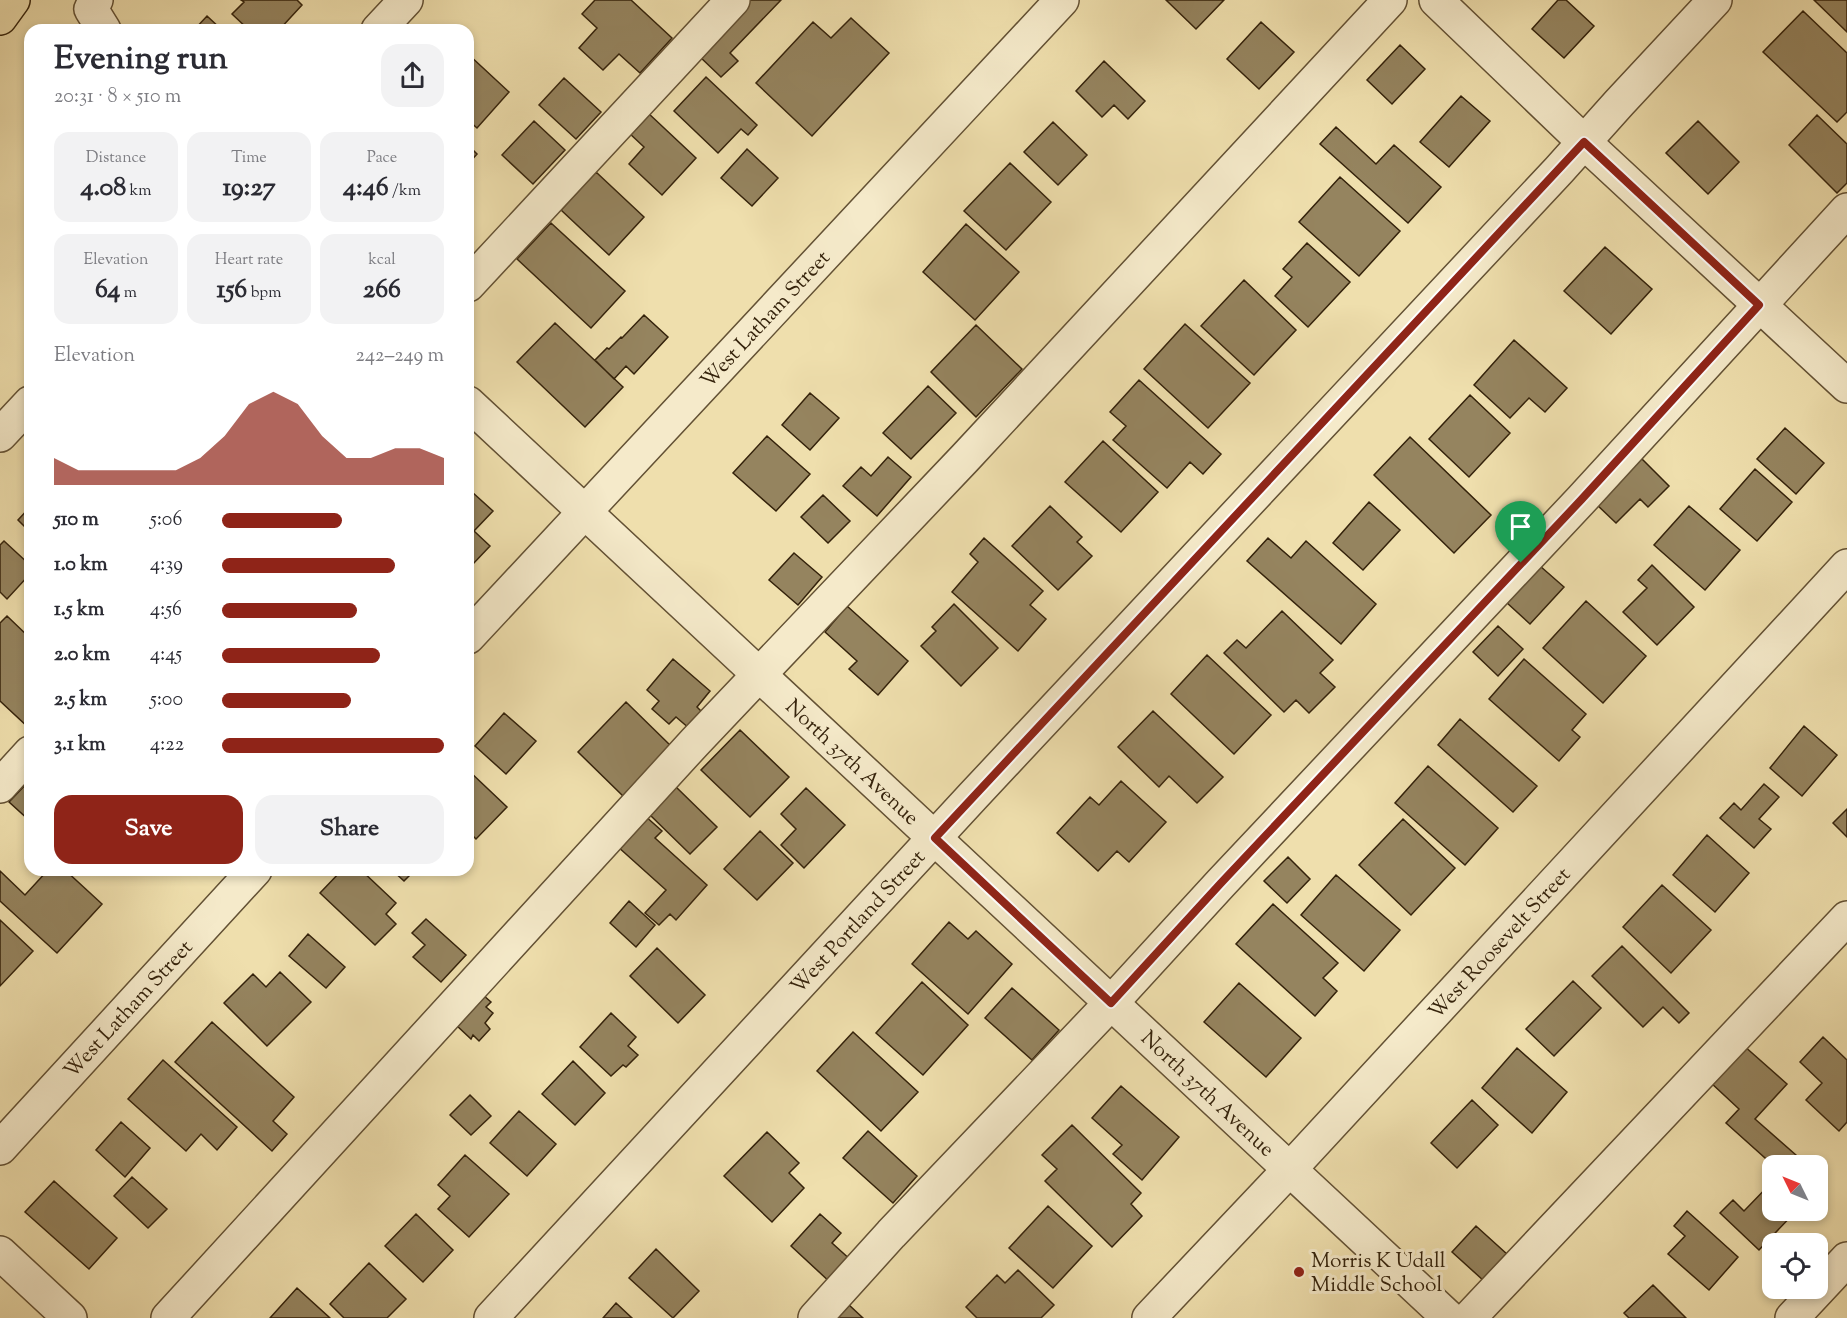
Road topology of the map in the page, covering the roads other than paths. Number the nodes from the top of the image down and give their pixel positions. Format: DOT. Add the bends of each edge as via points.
graph roads {
  1 [pos="13,0"];
  2 [pos="96,0"];
  3 [pos="406,0"];
  4 [pos="734,0"];
  5 [pos="1062,0"];
  6 [pos="1390,0"];
  7 [pos="1436,0"];
  8 [pos="1715,0"];
  9 [pos="0,18"];
  10 [pos="101,24"];
  11 [pos="384,24"];
  12 [pos="1584,142"];
  13 [pos="1847,210"];
  14 [pos="474,279"];
  15 [pos="1759,305"];
  16 [pos="1847,386"];
  17 [pos="24,409"];
  18 [pos="474,409"];
  19 [pos="0,435"];
  20 [pos="584,511"];
  21 [pos="1847,566"];
  22 [pos="474,631"];
  23 [pos="760,675"];
  24 [pos="24,760"];
  25 [pos="0,786"];
  26 [pos="935,838"];
  27 [pos="249,876"];
  28 [pos="1847,918"];
  29 [pos="1111,1003"];
  30 [pos="0,1148"];
  31 [pos="1290,1169"];
  32 [pos="0,1253"];
  33 [pos="1847,1259"];
  34 [pos="70,1318"];
  35 [pos="168,1318"];
  36 [pos="491,1318"];
  37 [pos="815,1318"];
  38 [pos="1149,1318"];
  39 [pos="1449,1318"];
  40 [pos="1469,1318"];
  41 [pos="1792,1318"];
  1 -- 9 [label="highway"];
  2 -- 10 [label="street" via="91,9"];
  3 -- 11 [label="street"];
  4 -- 14 [label="street"];
  5 -- 20 [label="street, West Latham Street"];
  6 -- 23 [label="street"];
  7 -- 12 [label="street"];
  8 -- 12 [label="street, West Portland Street"];
  12 -- 15 [label="street"];
  12 -- 26 [label="street, West Portland Street"];
  13 -- 15 [label="street"];
  15 -- 16 [label="street"];
  15 -- 29 [label="street"];
  17 -- 19 [label="street"];
  18 -- 20 [label="street, North 37th Avenue"];
  20 -- 22 [label="street, West Latham Street"];
  20 -- 23 [label="street, North 37th Avenue"];
  21 -- 31 [label="street, West Roosevelt Street"];
  23 -- 26 [label="street, North 37th Avenue"];
  23 -- 35 [label="street"];
  24 -- 25 [label="street"];
  26 -- 29 [label="street, North 37th Avenue"];
  26 -- 36 [label="street, West Portland Street"];
  27 -- 30 [label="street, West Latham Street"];
  28 -- 40 [label="street"];
  29 -- 31 [label="street, North 37th Avenue"];
  29 -- 37 [label="street"];
  31 -- 38 [label="street, West Roosevelt Street"];
  31 -- 39 [label="street, North 37th Avenue"];
  32 -- 34 [label="street"];
  33 -- 41 [label="street"];
}
